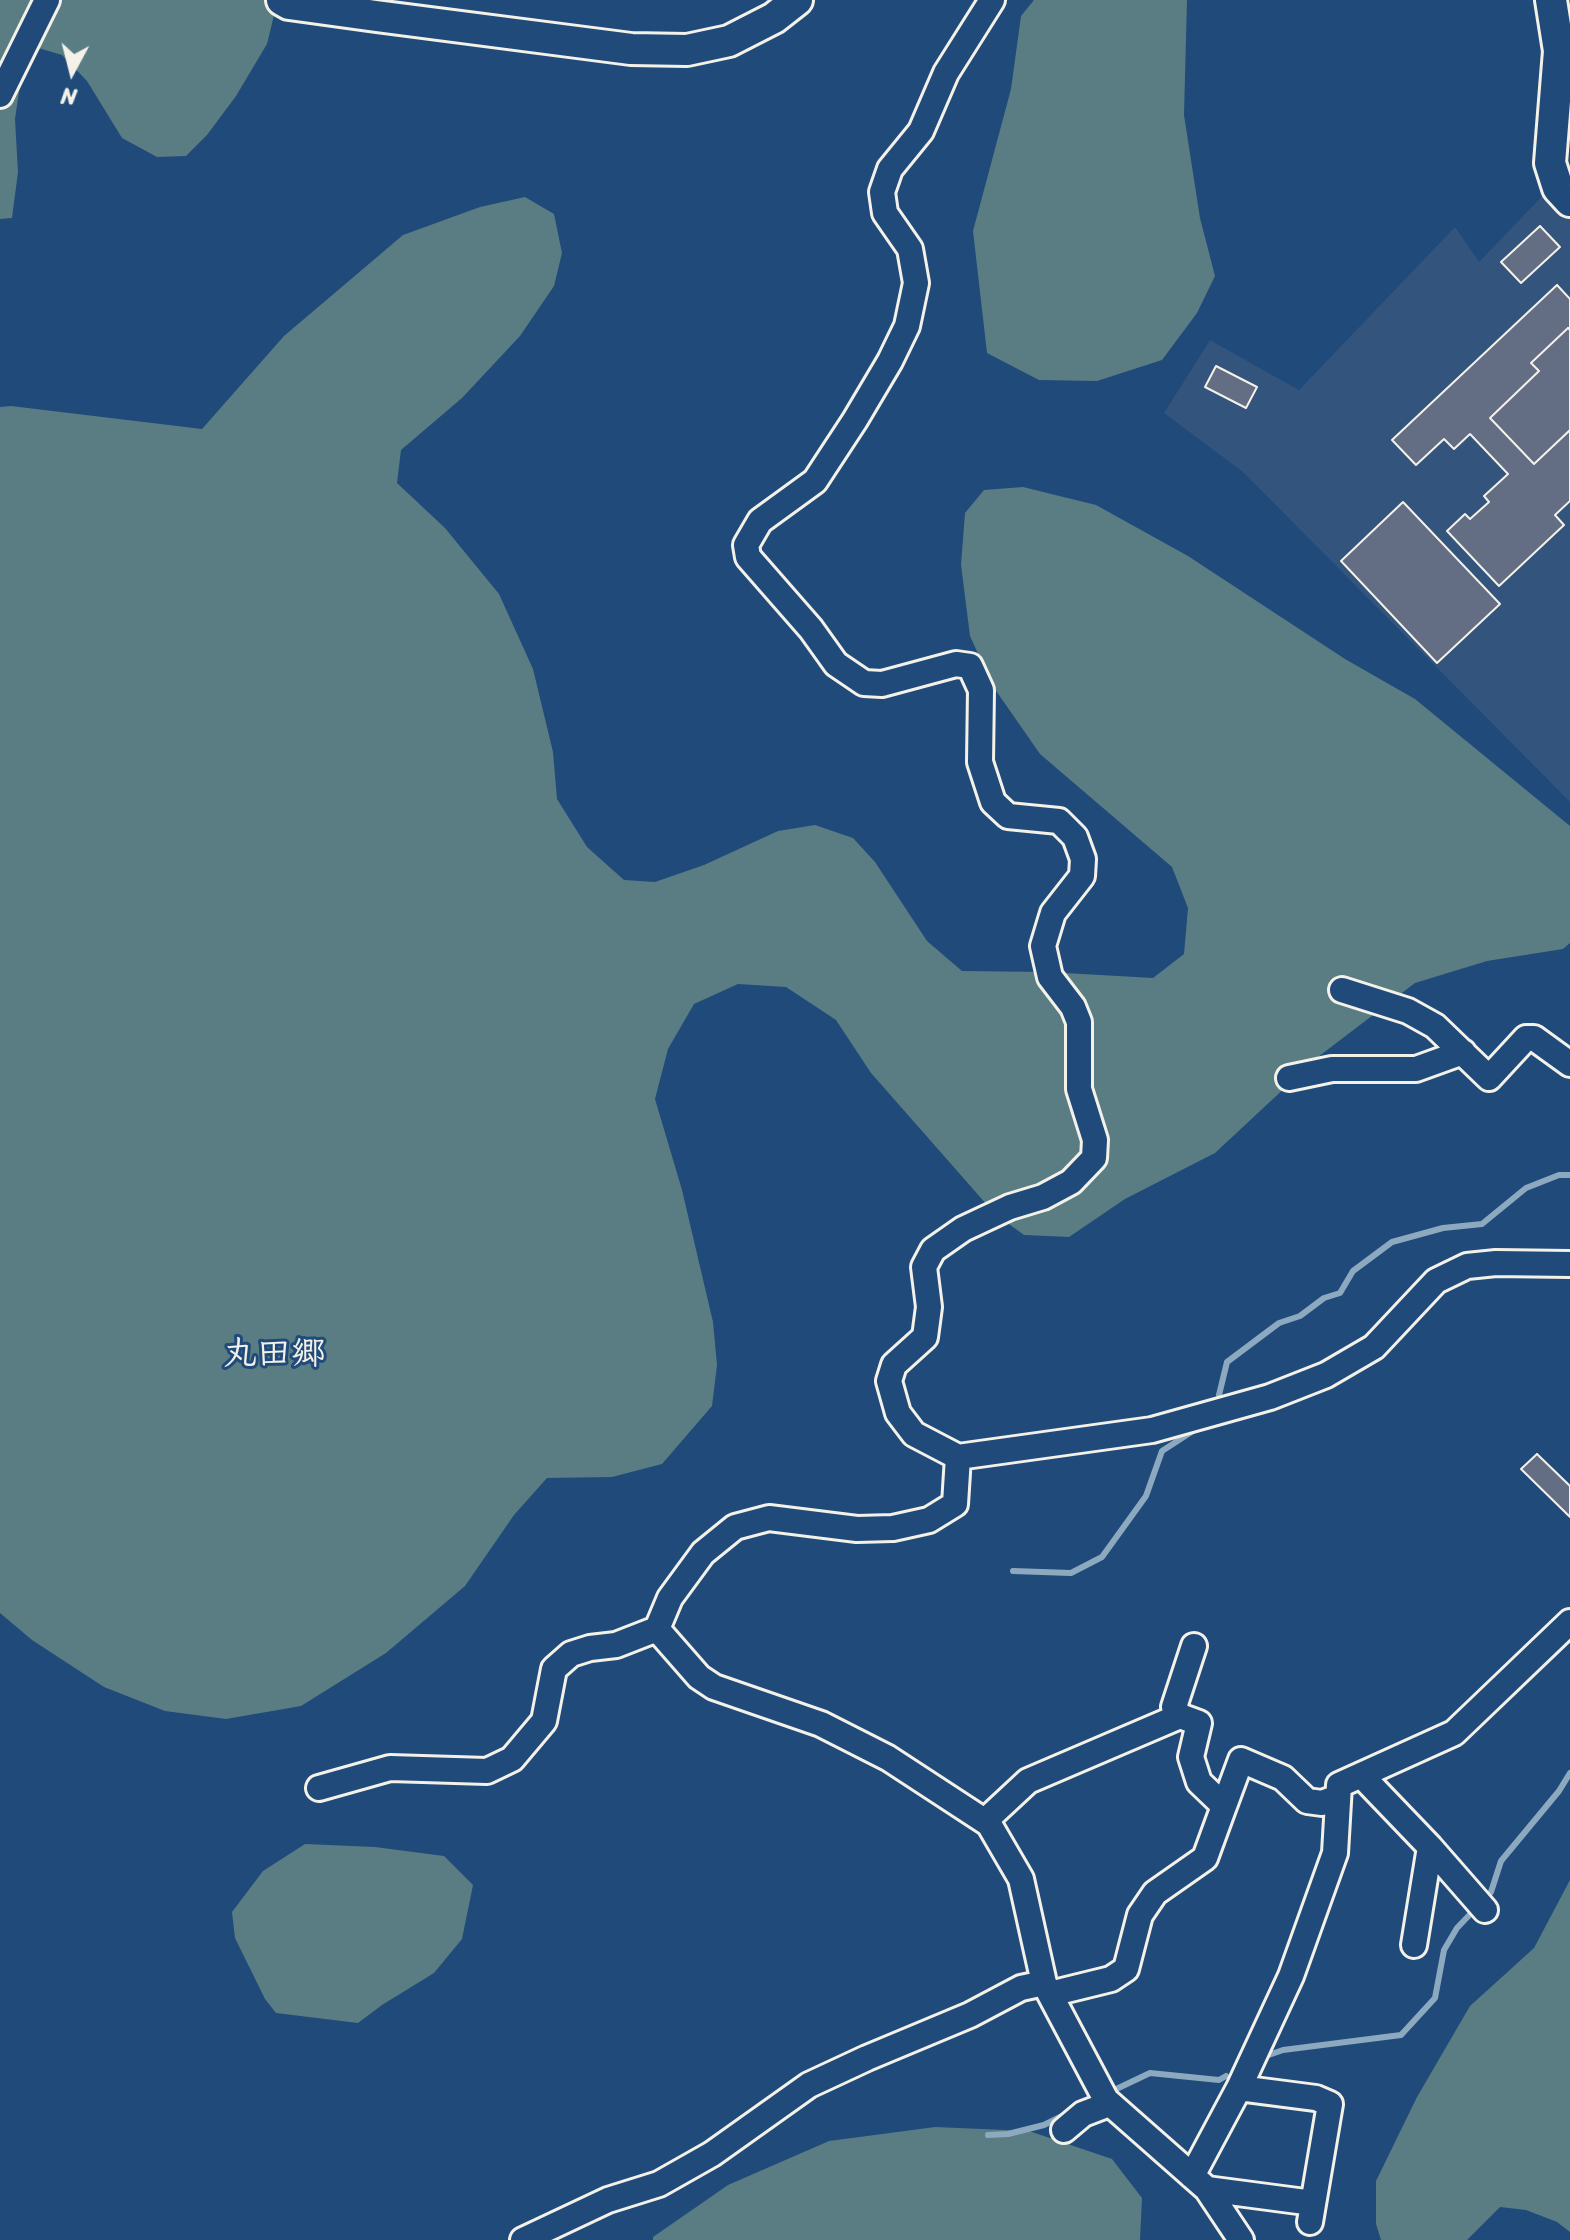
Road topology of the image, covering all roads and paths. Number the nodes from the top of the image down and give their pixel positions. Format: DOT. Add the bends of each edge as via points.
graph roads {
  1 [pos="47,0"];
  2 [pos="282,0"];
  3 [pos="797,0"];
  4 [pos="992,0"];
  5 [pos="1551,0"];
  6 [pos="377,8"];
  7 [pos="0,95"];
  8 [pos="1570,201"];
  9 [pos="1342,990"];
  10 [pos="1463,1052"];
  11 [pos="1570,1064"];
  12 [pos="1289,1078"];
  13 [pos="1570,1264"];
  14 [pos="958,1457"];
  15 [pos="1570,1622"];
  16 [pos="657,1629"];
  17 [pos="1194,1646"];
  18 [pos="1180,1716"];
  19 [pos="1361,1775"];
  20 [pos="319,1788"];
  21 [pos="1338,1797"];
  22 [pos="1224,1806"];
  23 [pos="985,1821"];
  24 [pos="1430,1847"];
  25 [pos="1480,1904"];
  26 [pos="1414,1945"];
  27 [pos="1047,1988"];
  28 [pos="1239,2088"];
  29 [pos="1106,2099"];
  30 [pos="1064,2130"];
  31 [pos="1200,2182"];
  32 [pos="523,2240"];
  33 [pos="1241,2240"];
  1 -- 7 [label="street"];
  2 -- 6 [label="street"];
  3 -- 6 [label="street" via="729,41 687,50 631,49"];
  4 -- 14 [label="street" via="946,73 921,131 890,169 882,192 885,213 910,249 916,283 907,326 815,481 760,521 746,545 748,557 836,664 864,683 882,684 956,664 970,666 981,690 980,762 993,802 1008,816 1059,821 1075,837 1083,859 1082,876 1053,913 1043,946 1050,977 1079,1022 1079,1089 1095,1140 1094,1158 1071,1182 963,1229 933,1250 924,1267 929,1307 925,1337 894,1365 889,1381 898,1413 914,1434"];
  5 -- 8 [label="street" via="1559,51 1550,163 1558,188"];
  9 -- 10 [label="street" via="1408,1011 1435,1026"];
  10 -- 11 [label="street" via="1489,1078 1526,1038 1534,1038"];
  10 -- 12 [label="street" via="1416,1069 1332,1069"];
  13 -- 14 [label="street" via="1467,1266 1436,1281 1374,1347 1326,1375 1270,1397 1152,1430"];
  14 -- 16 [label="street" via="955,1504 929,1520 857,1529 769,1518 735,1527 703,1553 670,1598"];
  15 -- 19 [label="street" via="1454,1733"];
  16 -- 20 [label="street" via="571,1654 554,1669 544,1721 512,1759 500,1765 487,1771 390,1768"];
  16 -- 23 [label="street" via="714,1687 821,1724 888,1758"];
  17 -- 18 [label="street" via="1174,1707"];
  18 -- 22 [label="street" via="1199,1723 1191,1757 1199,1782"];
  18 -- 23 [label="street" via="1028,1781"];
  19 -- 21 [label="street" via="1339,1785"];
  19 -- 24 [label="street"];
  21 -- 22 [label="street" via="1307,1801 1283,1778 1241,1760"];
  21 -- 28 [label="street" via="1335,1853 1291,1976"];
  22 -- 27 [label="street" via="1205,1858 1155,1893 1140,1915 1126,1969 1111,1979"];
  23 -- 27 [label="street" via="1021,1879"];
  24 -- 25 [label="street"];
  24 -- 26 [label="street"];
  27 -- 29 [label="street"];
  27 -- 32 [label="street" via="1021,1988 809,2085 712,2154 659,2184 608,2200"];
  28 -- 31 [label="street"];
  28 -- 31 [label="street" via="1316,2098 1331,2095 1312,2213"];
  29 -- 30 [label="street"];
  29 -- 31 [label="street"];
  31 -- 33 [label="street"];
}
